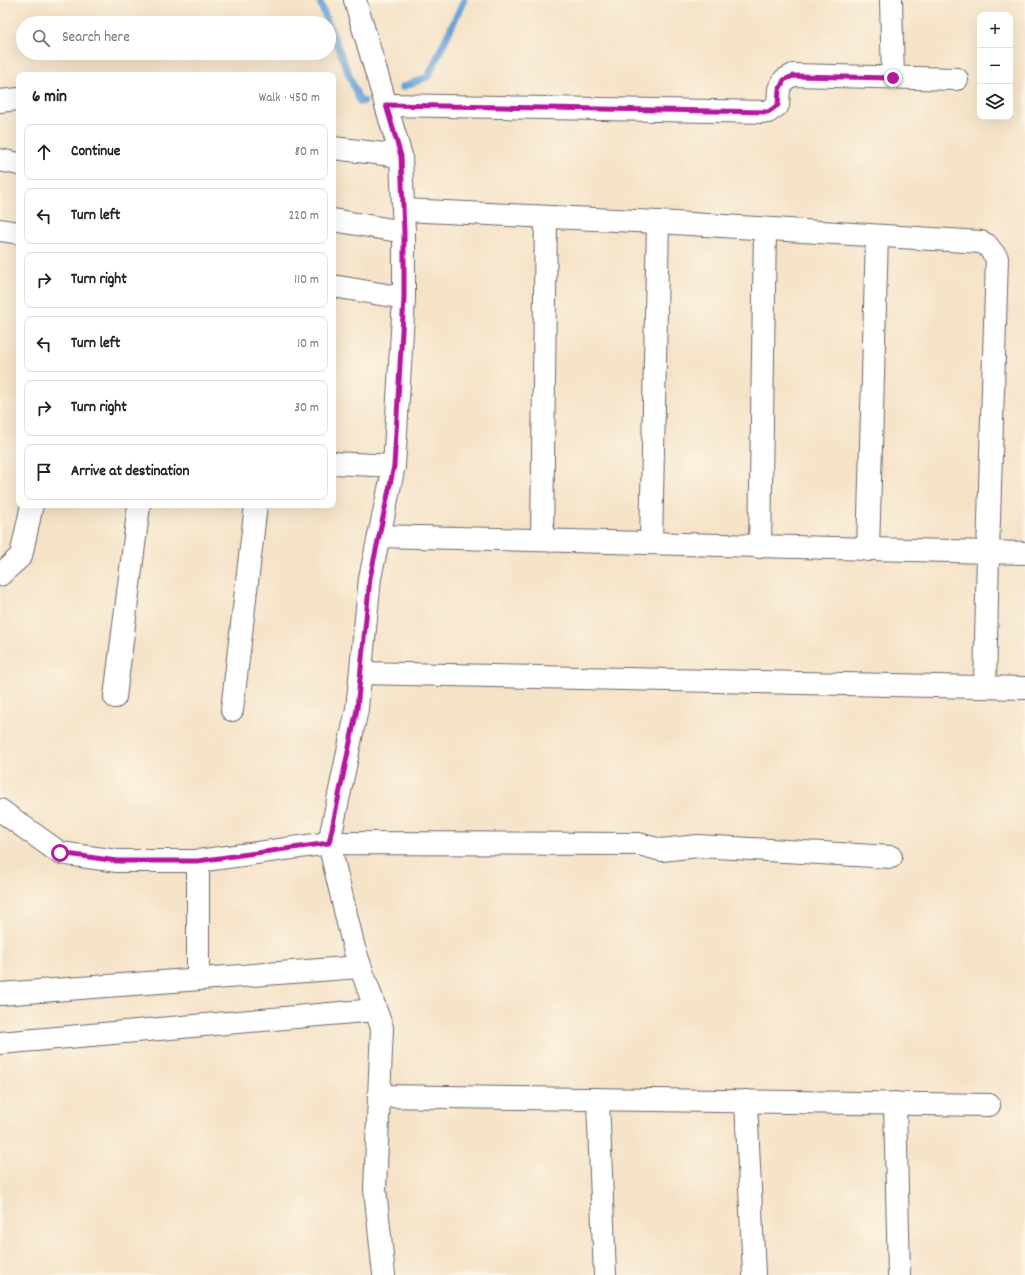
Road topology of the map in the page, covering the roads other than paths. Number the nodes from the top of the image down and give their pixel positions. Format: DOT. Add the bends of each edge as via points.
graph roads {
  1 [pos="355,0"];
  2 [pos="891,0"];
  3 [pos="893,78"];
  4 [pos="957,79"];
  5 [pos="16,99"];
  6 [pos="0,101"];
  7 [pos="386,105"];
  8 [pos="336,148"];
  9 [pos="401,156"];
  10 [pos="0,160"];
  11 [pos="16,163"];
  12 [pos="403,210"];
  13 [pos="546,216"];
  14 [pos="336,221"];
  15 [pos="658,222"];
  16 [pos="765,229"];
  17 [pos="0,230"];
  18 [pos="404,232"];
  19 [pos="16,233"];
  20 [pos="877,236"];
  21 [pos="336,287"];
  22 [pos="404,298"];
  23 [pos="336,463"];
  24 [pos="394,466"];
  25 [pos="31,508"];
  26 [pos="139,508"];
  27 [pos="256,508"];
  28 [pos="379,536"];
  29 [pos="542,540"];
  30 [pos="652,543"];
  31 [pos="760,547"];
  32 [pos="868,550"];
  33 [pos="988,552"];
  34 [pos="1025,554"];
  35 [pos="0,575"];
  36 [pos="360,673"];
  37 [pos="985,687"];
  38 [pos="1025,688"];
  39 [pos="115,697"];
  40 [pos="232,710"];
  41 [pos="0,810"];
  42 [pos="329,843"];
  43 [pos="890,857"];
  44 [pos="198,861"];
  45 [pos="360,967"];
  46 [pos="198,979"];
  47 [pos="0,994"];
  48 [pos="375,1010"];
  49 [pos="0,1044"];
  50 [pos="379,1096"];
  51 [pos="598,1099"];
  52 [pos="746,1101"];
  53 [pos="894,1103"];
  54 [pos="989,1105"];
  55 [pos="384,1275"];
  56 [pos="605,1275"];
  57 [pos="754,1275"];
  58 [pos="899,1275"];
  1 -- 7 [label="street"];
  2 -- 3 [label="street"];
  3 -- 4 [label="street"];
  3 -- 7 [label="street" via="793,76 784,80 779,90 778,105 768,112"];
  5 -- 6 [label="street"];
  7 -- 9 [label="street"];
  8 -- 9 [label="street"];
  9 -- 12 [label="street"];
  10 -- 11 [label="street"];
  12 -- 13 [label="street"];
  12 -- 18 [label="street"];
  13 -- 15 [label="street"];
  13 -- 29 [label="street"];
  14 -- 18 [label="street"];
  15 -- 16 [label="street"];
  15 -- 30 [label="street"];
  16 -- 20 [label="street"];
  16 -- 31 [label="street"];
  17 -- 19 [label="street"];
  18 -- 22 [label="street"];
  20 -- 32 [label="street"];
  20 -- 33 [label="street" via="981,242 987,245 997,258"];
  21 -- 22 [label="street"];
  22 -- 24 [label="street"];
  23 -- 24 [label="street"];
  24 -- 28 [label="street"];
  25 -- 35 [label="street" via="21,556"];
  26 -- 39 [label="street"];
  27 -- 40 [label="street"];
  28 -- 29 [label="street"];
  28 -- 36 [label="street" via="370,578"];
  29 -- 30 [label="street"];
  30 -- 31 [label="street"];
  31 -- 32 [label="street"];
  32 -- 33 [label="street"];
  33 -- 34 [label="street"];
  33 -- 37 [label="street"];
  36 -- 37 [label="street"];
  36 -- 42 [label="street" via="357,709"];
  37 -- 38 [label="street"];
  41 -- 44 [label="street" via="60,853 117,861"];
  42 -- 43 [label="street" via="639,844 661,850 698,846"];
  42 -- 44 [label="street"];
  42 -- 45 [label="street"];
  44 -- 46 [label="street"];
  45 -- 46 [label="street"];
  45 -- 48 [label="street"];
  46 -- 47 [label="street"];
  48 -- 49 [label="street"];
  48 -- 50 [label="street" via="382,1028"];
  50 -- 51 [label="street"];
  50 -- 55 [label="street" via="375,1189"];
  51 -- 52 [label="street"];
  51 -- 56 [label="street"];
  52 -- 53 [label="street"];
  52 -- 57 [label="street"];
  53 -- 54 [label="street"];
  53 -- 58 [label="street"];
}
